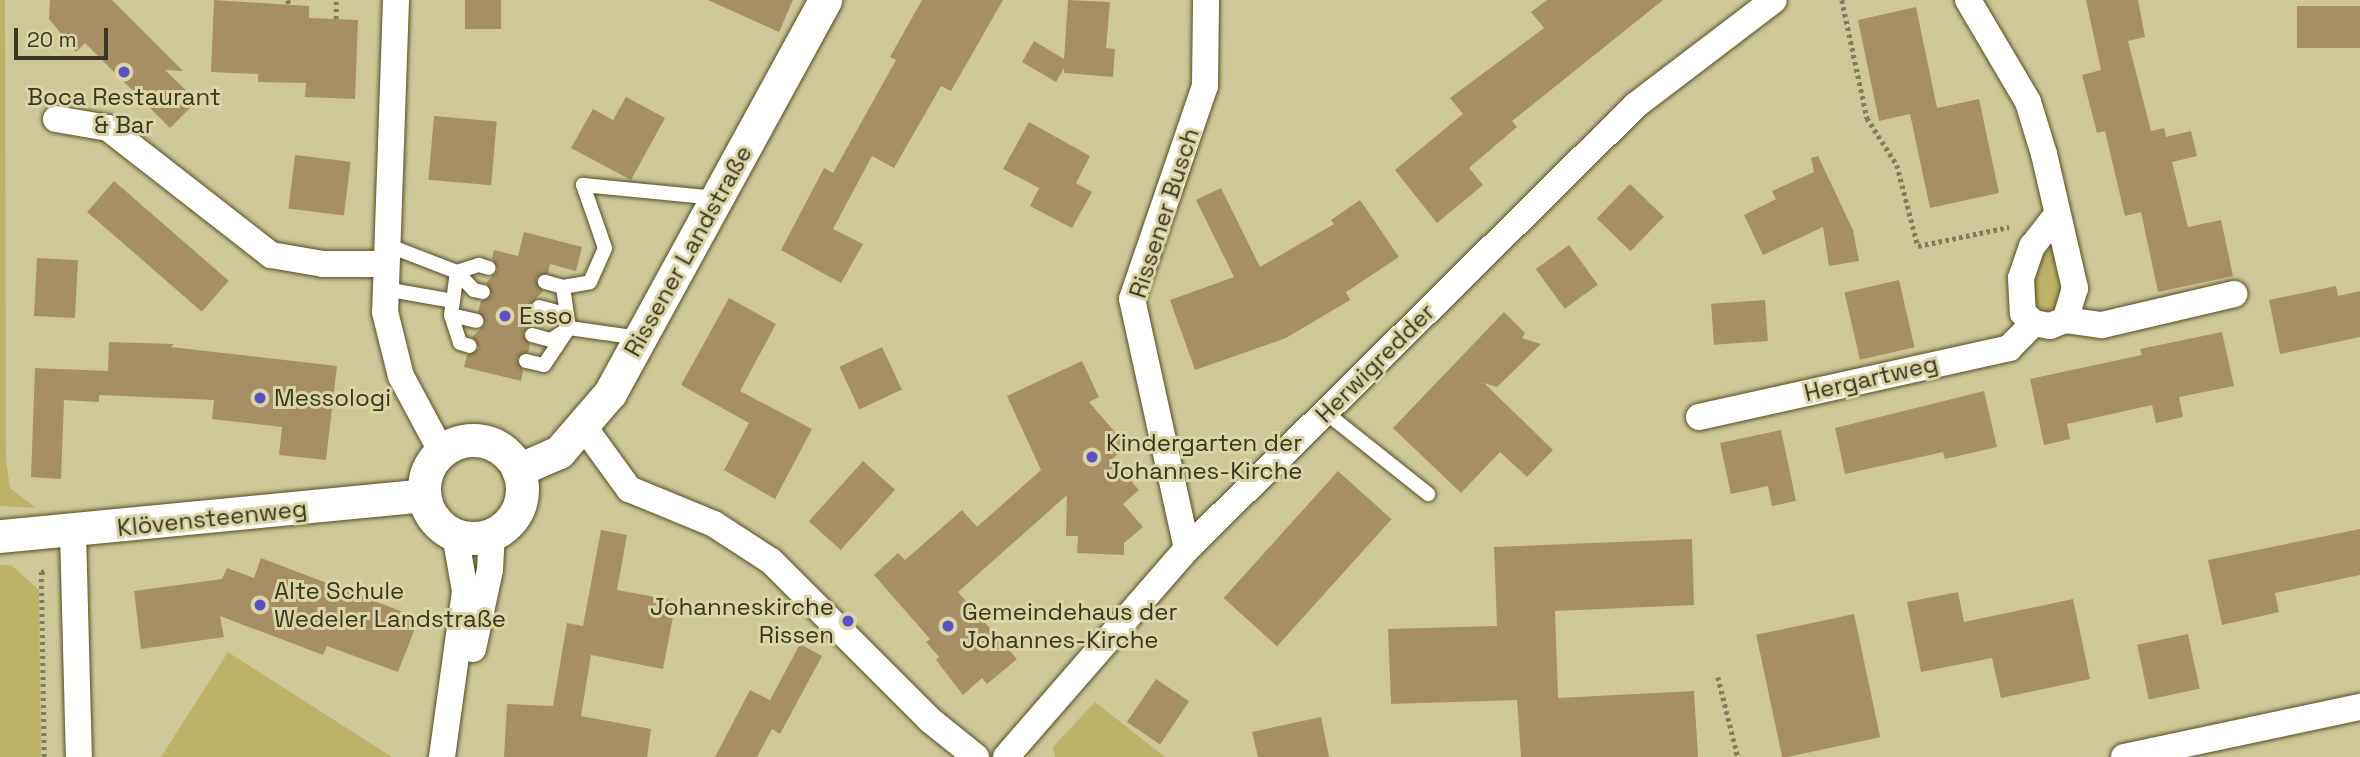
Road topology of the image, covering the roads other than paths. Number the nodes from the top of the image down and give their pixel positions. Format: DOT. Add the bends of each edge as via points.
graph roads {
  1 [pos="396,0"];
  2 [pos="824,0"];
  3 [pos="1206,0"];
  4 [pos="1968,0"];
  5 [pos="1771,1"];
  6 [pos="56,119"];
  7 [pos="717,198"];
  8 [pos="2055,217"];
  9 [pos="386,266"];
  10 [pos="489,268"];
  11 [pos="457,272"];
  12 [pos="545,282"];
  13 [pos="563,287"];
  14 [pos="483,292"];
  15 [pos="2234,294"];
  16 [pos="539,307"];
  17 [pos="452,308"];
  18 [pos="2065,320"];
  19 [pos="476,321"];
  20 [pos="2034,323"];
  21 [pos="569,328"];
  22 [pos="532,335"];
  23 [pos="640,338"];
  24 [pos="470,346"];
  25 [pos="526,360"];
  26 [pos="1325,412"];
  27 [pos="1699,417"];
  28 [pos="584,427"];
  29 [pos="441,451"];
  30 [pos="518,470"];
  31 [pos="1429,494"];
  32 [pos="424,495"];
  33 [pos="73,533"];
  34 [pos="455,534"];
  35 [pos="492,534"];
  36 [pos="1,536"];
  37 [pos="1187,549"];
  38 [pos="454,696"];
  39 [pos="2360,707"];
  40 [pos="79,757"];
  41 [pos="442,757"];
  42 [pos="976,757"];
  43 [pos="1006,757"];
  44 [pos="2124,757"];
  1 -- 9 [label="street"];
  2 -- 7 [label="street, Rissener Landstraße"];
  3 -- 37 [label="street, Rissener Busch" via="1205,86 1132,299"];
  4 -- 8 [label="street" via="2028,102 2044,154"];
  5 -- 26 [label="street, Herwigredder" via="1636,105"];
  6 -- 9 [label="street" via="108,128 271,255 323,264"];
  7 -- 13 [label="lane" via="583,185 605,248 590,282"];
  7 -- 23 [label="street, Rissener Landstraße"];
  8 -- 18 [label="street" via="2075,288"];
  8 -- 20 [label="street" via="2032,246 2021,278 2023,313"];
  9 -- 11 [label="lane"];
  9 -- 17 [label="lane"];
  9 -- 29 [label="street" via="387,333 397,366"];
  10 -- 11 [label="lane" via="479,265"];
  11 -- 14 [label="lane" via="474,290"];
  11 -- 17 [label="lane"];
  12 -- 13 [label="lane"];
  13 -- 21 [label="lane"];
  15 -- 18 [label="street" via="2102,325"];
  16 -- 21 [label="lane" via="558,312"];
  17 -- 19 [label="lane"];
  17 -- 24 [label="lane" via="460,344"];
  18 -- 20 [label="street" via="2050,326"];
  20 -- 27 [label="street, Hergartweg" via="2009,348"];
  21 -- 22 [label="lane" via="551,340"];
  21 -- 23 [label="lane"];
  21 -- 25 [label="lane" via="544,365"];
  23 -- 28 [label="street, Rissener Landstraße" via="610,393"];
  26 -- 31 [label="lane"];
  26 -- 37 [label="street, Herwigredder"];
  28 -- 30 [label="street, Rissener Landstraße" via="559,452"];
  28 -- 42 [label="street" via="629,489 714,524 771,561 930,720"];
  29 -- 30 [label="street" via="457,442 484,442 508,455"];
  29 -- 32 [label="street" via="427,471"];
  30 -- 35 [label="street" via="521,492 515,514"];
  32 -- 33 [label="street, Klövensteenweg"];
  32 -- 34 [label="street" via="440,525"];
  33 -- 36 [label="street, Klövensteenweg"];
  33 -- 40 [label="street"];
  34 -- 35 [label="street"];
  34 -- 38 [label="street" via="465,591"];
  35 -- 38 [label="street" via="478,629"];
  37 -- 43 [label="street, Herwigredder"];
  38 -- 41 [label="street"];
  39 -- 44 [label="street"];
}
